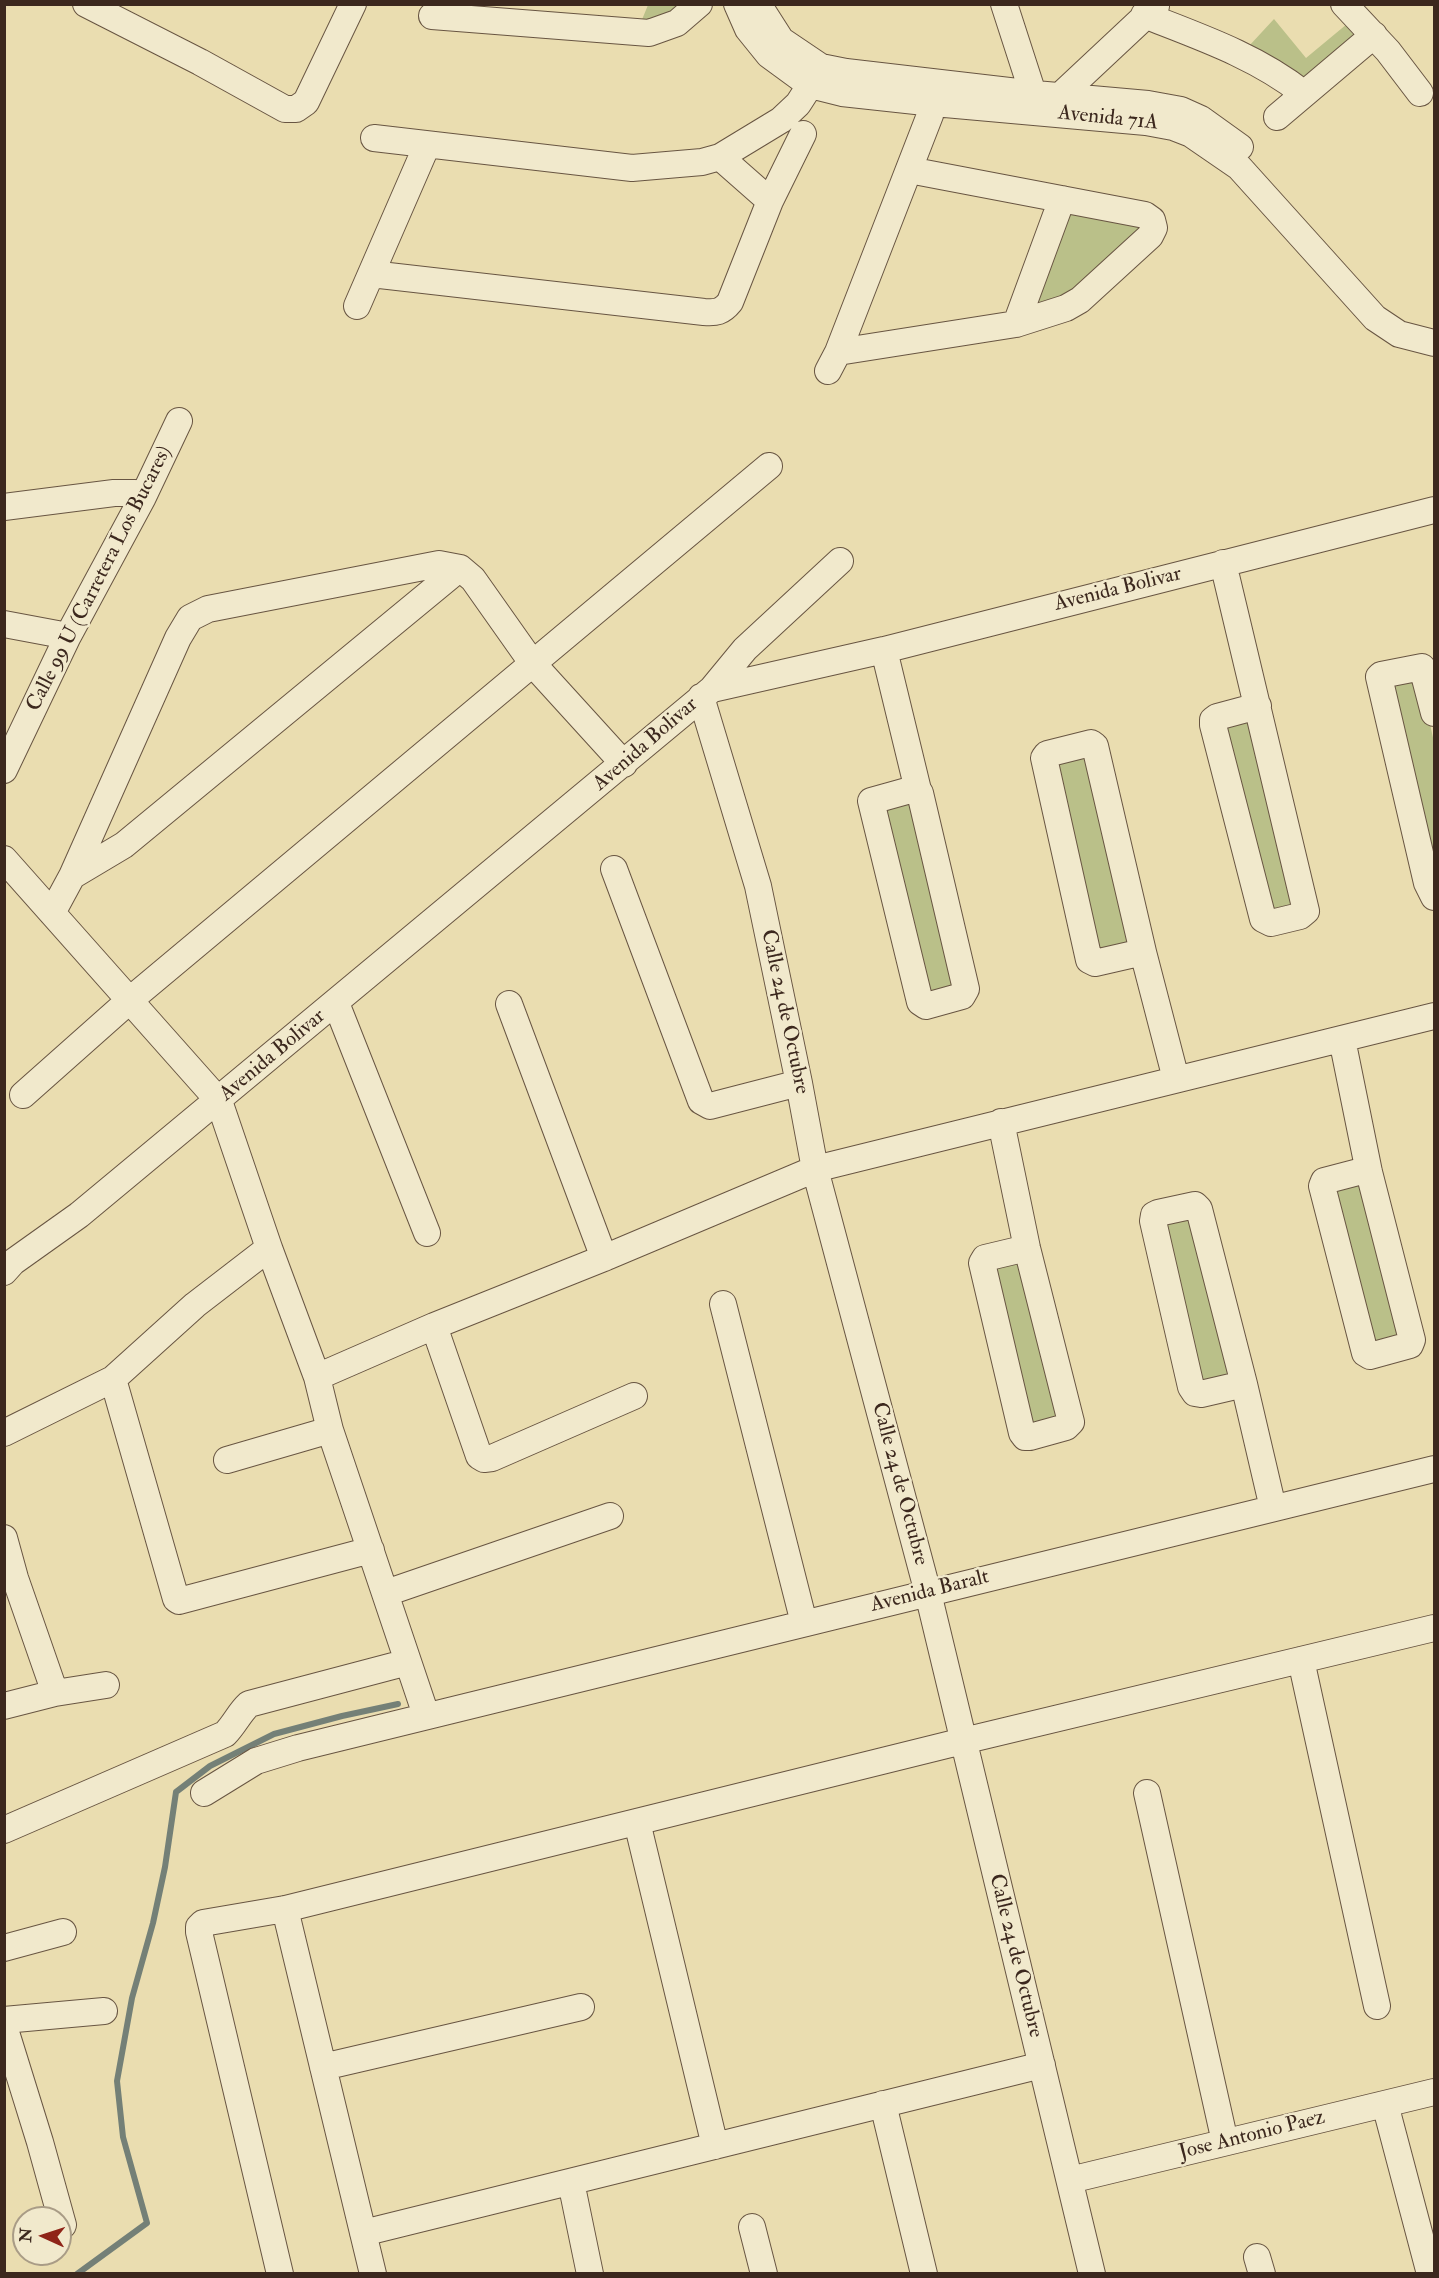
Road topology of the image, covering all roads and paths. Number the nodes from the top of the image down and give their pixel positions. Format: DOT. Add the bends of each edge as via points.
graph roads {
  1 [pos="86,4"];
  2 [pos="353,4"];
  3 [pos="699,4"];
  4 [pos="737,4"];
  5 [pos="758,4"];
  6 [pos="1004,4"];
  7 [pos="1344,4"];
  8 [pos="1152,10"];
  9 [pos="504,13"];
  10 [pos="432,16"];
  11 [pos="1374,35"];
  12 [pos="816,76"];
  13 [pos="935,93"];
  14 [pos="1303,93"];
  15 [pos="1420,93"];
  16 [pos="1048,104"];
  17 [pos="1277,117"];
  18 [pos="803,134"];
  19 [pos="374,138"];
  20 [pos="427,145"];
  21 [pos="720,157"];
  22 [pos="909,170"];
  23 [pos="1062,199"];
  24 [pos="770,201"];
  25 [pos="371,274"];
  26 [pos="357,306"];
  27 [pos="1016,324"];
  28 [pos="1434,342"];
  29 [pos="179,421"];
  30 [pos="769,466"];
  31 [pos="143,498"];
  32 [pos="4,507"];
  33 [pos="1434,510"];
  34 [pos="840,561"];
  35 [pos="1223,563"];
  36 [pos="460,568"];
  37 [pos="4,624"];
  38 [pos="68,636"];
  39 [pos="884,650"];
  40 [pos="533,664"];
  41 [pos="706,693"];
  42 [pos="1258,706"];
  43 [pos="1434,712"];
  44 [pos="624,764"];
  45 [pos="4,770"];
  46 [pos="918,790"];
  47 [pos="4,859"];
  48 [pos="614,869"];
  49 [pos="72,876"];
  50 [pos="1434,897"];
  51 [pos="52,913"];
  52 [pos="1143,952"];
  53 [pos="130,1000"];
  54 [pos="336,1003"];
  55 [pos="509,1004"];
  56 [pos="1434,1016"];
  57 [pos="1342,1039"];
  58 [pos="1176,1079"];
  59 [pos="799,1083"];
  60 [pos="23,1095"];
  61 [pos="219,1101"];
  62 [pos="1001,1122"];
  63 [pos="815,1169"];
  64 [pos="1369,1172"];
  65 [pos="427,1233"];
  66 [pos="269,1248"];
  67 [pos="1027,1248"];
  68 [pos="604,1257"];
  69 [pos="4,1272"];
  70 [pos="723,1304"];
  71 [pos="434,1326"];
  72 [pos="317,1377"];
  73 [pos="114,1380"];
  74 [pos="1244,1384"];
  75 [pos="634,1396"];
  76 [pos="330,1430"];
  77 [pos="4,1433"];
  78 [pos="227,1460"];
  79 [pos="1434,1469"];
  80 [pos="1273,1508"];
  81 [pos="610,1516"];
  82 [pos="4,1538"];
  83 [pos="371,1550"];
  84 [pos="10,1580"];
  85 [pos="386,1593"];
  86 [pos="928,1593"];
  87 [pos="804,1623"];
  88 [pos="1434,1628"];
  89 [pos="1301,1660"];
  90 [pos="408,1662"];
  91 [pos="106,1685"];
  92 [pos="55,1693"];
  93 [pos="4,1706"];
  94 [pos="426,1715"];
  95 [pos="963,1741"];
  96 [pos="204,1793"];
  97 [pos="1148,1793"];
  98 [pos="637,1822"];
  99 [pos="4,1830"];
  100 [pos="285,1909"];
  101 [pos="63,1932"];
  102 [pos="4,1948"];
  103 [pos="1377,2006"];
  104 [pos="581,2007"];
  105 [pos="104,2011"];
  106 [pos="4,2020"];
  107 [pos="4,2026"];
  108 [pos="1042,2065"];
  109 [pos="323,2067"];
  110 [pos="1434,2092"];
  111 [pos="883,2104"];
  112 [pos="1385,2104"];
  113 [pos="1225,2142"];
  114 [pos="715,2146"];
  115 [pos="1070,2180"];
  116 [pos="570,2181"];
  117 [pos="58,2206"];
  118 [pos="752,2227"];
  119 [pos="363,2233"];
  120 [pos="280,2274"];
  121 [pos="372,2274"];
  122 [pos="590,2274"];
  123 [pos="764,2274"];
  124 [pos="924,2274"];
  125 [pos="1092,2274"];
  126 [pos="1430,2274"];
  1 -- 2 [label="street" via="285,109 296,109 306,102"];
  3 -- 9 [label="street" via="677,23 649,33"];
  4 -- 12 [label="street, Avenida 71A" via="748,29 769,55"];
  5 -- 12 [label="street, Avenida 71A" via="781,39"];
  6 -- 16 [label="street"];
  7 -- 11 [label="street"];
  8 -- 14 [label="street" via="1270,69"];
  8 -- 16 [label="street"];
  9 -- 10 [label="street"];
  11 -- 14 [label="street"];
  11 -- 15 [label="street"];
  12 -- 13 [label="street, Avenida 71A" via="842,93"];
  12 -- 21 [label="street" via="798,104 781,120"];
  13 -- 16 [label="street, Avenida 71A"];
  13 -- 22 [label="street"];
  14 -- 17 [label="street"];
  16 -- 28 [label="street, Avenida 71A" via="1173,127 1191,134 1239,167 1376,318 1399,333"];
  18 -- 24 [label="street"];
  19 -- 20 [label="street"];
  20 -- 21 [label="street" via="632,168"];
  20 -- 25 [label="street"];
  21 -- 24 [label="street"];
  22 -- 23 [label="street"];
  22 -- 27 [label="street" via="833,362"];
  23 -- 27 [label="street"];
  23 -- 27 [label="street" via="1145,215 1154,228 1080,300"];
  24 -- 25 [label="street" via="730,302 714,313"];
  25 -- 26 [label="street"];
  29 -- 31 [label="street, Calle 99 U (Carretera Los Bucares)"];
  30 -- 40 [label="street"];
  31 -- 32 [label="street" via="135,493 114,493"];
  31 -- 38 [label="street, Calle 99 U (Carretera Los Bucares)"];
  33 -- 35 [label="street, Avenida Bolivar"];
  34 -- 41 [label="street" via="745,649"];
  35 -- 39 [label="street, Avenida Bolivar"];
  35 -- 42 [label="street"];
  36 -- 40 [label="street" via="473,579"];
  36 -- 49 [label="street" via="124,845"];
  36 -- 49 [label="street" via="439,564 208,609 190,618"];
  37 -- 38 [label="street"];
  38 -- 45 [label="street, Calle 99 U (Carretera Los Bucares)"];
  39 -- 41 [label="street, Avenida Bolivar"];
  39 -- 46 [label="street"];
  40 -- 44 [label="street"];
  40 -- 53 [label="street"];
  41 -- 44 [label="street, Avenida Bolivar"];
  41 -- 59 [label="street, Calle 24 de Octubre" via="758,886"];
  42 -- 42 [label="street" via="1306,911 1271,923 1263,919 1213,725 1217,717"];
  43 -- 50 [label="street" via="1422,667 1379,677 1427,883"];
  44 -- 54 [label="street, Avenida Bolivar"];
  46 -- 46 [label="street" via="966,989 962,996 926,1006 920,1002 871,801"];
  47 -- 51 [label="street"];
  48 -- 59 [label="street" via="701,1101 710,1106"];
  49 -- 51 [label="street"];
  51 -- 53 [label="street"];
  52 -- 52 [label="street" via="1095,746 1091,743 1047,754 1044,758 1089,960 1095,963"];
  52 -- 58 [label="street"];
  53 -- 60 [label="street"];
  53 -- 61 [label="street"];
  54 -- 61 [label="street, Avenida Bolivar"];
  54 -- 65 [label="street"];
  55 -- 68 [label="street"];
  56 -- 57 [label="street"];
  57 -- 58 [label="street"];
  57 -- 64 [label="street"];
  58 -- 62 [label="street"];
  59 -- 63 [label="street, Calle 24 de Octubre"];
  61 -- 66 [label="street"];
  61 -- 69 [label="street, Avenida Bolivar"];
  62 -- 63 [label="street"];
  62 -- 67 [label="street"];
  63 -- 68 [label="street"];
  63 -- 86 [label="street, Calle 24 de Octubre"];
  64 -- 64 [label="street" via="1412,1340 1410,1345 1371,1356 1365,1353 1322,1186 1324,1181"];
  66 -- 72 [label="street"];
  66 -- 73 [label="street" via="195,1305"];
  67 -- 67 [label="street" via="1071,1422 1030,1437 1022,1433 982,1263 985,1258"];
  68 -- 71 [label="street"];
  70 -- 87 [label="street"];
  71 -- 72 [label="street"];
  71 -- 75 [label="street" via="478,1456 484,1459"];
  72 -- 76 [label="street"];
  73 -- 77 [label="street"];
  73 -- 83 [label="street" via="179,1601"];
  74 -- 74 [label="street" via="1199,1209 1195,1205 1158,1212 1153,1221 1191,1387 1194,1393 1201,1394"];
  74 -- 80 [label="street"];
  76 -- 78 [label="street"];
  76 -- 83 [label="street"];
  79 -- 80 [label="street, Avenida Baralt"];
  80 -- 86 [label="street, Avenida Baralt"];
  81 -- 85 [label="street"];
  82 -- 84 [label="street"];
  83 -- 85 [label="street"];
  84 -- 92 [label="street"];
  85 -- 90 [label="street"];
  86 -- 87 [label="street, Avenida Baralt"];
  86 -- 95 [label="street, Calle 24 de Octubre"];
  87 -- 94 [label="street, Avenida Baralt"];
  88 -- 89 [label="street"];
  89 -- 95 [label="street"];
  89 -- 103 [label="street"];
  90 -- 94 [label="street"];
  90 -- 99 [label="street" via="249,1704 225,1734"];
  91 -- 92 [label="street"];
  92 -- 93 [label="street"];
  94 -- 96 [label="street, Avenida Baralt" via="256,1761"];
  95 -- 98 [label="street"];
  95 -- 108 [label="street, Calle 24 de Octubre"];
  97 -- 113 [label="street"];
  98 -- 100 [label="street"];
  98 -- 114 [label="street"];
  100 -- 109 [label="street"];
  100 -- 120 [label="street" via="203,1923 199,1927"];
  101 -- 102 [label="street"];
  104 -- 109 [label="street"];
  105 -- 106 [label="street"];
  107 -- 117 [label="street"];
  108 -- 111 [label="street"];
  108 -- 115 [label="street, Calle 24 de Octubre"];
  109 -- 119 [label="street"];
  110 -- 112 [label="street, Jose Antonio Paez"];
  111 -- 114 [label="street"];
  111 -- 124 [label="street"];
  112 -- 113 [label="street, Jose Antonio Paez"];
  112 -- 126 [label="street"];
  113 -- 115 [label="street, Jose Antonio Paez"];
  114 -- 116 [label="street"];
  115 -- 125 [label="street, Calle 24 de Octubre"];
  116 -- 119 [label="street"];
  116 -- 122 [label="street"];
  118 -- 123 [label="street"];
  119 -- 121 [label="street"];
}
